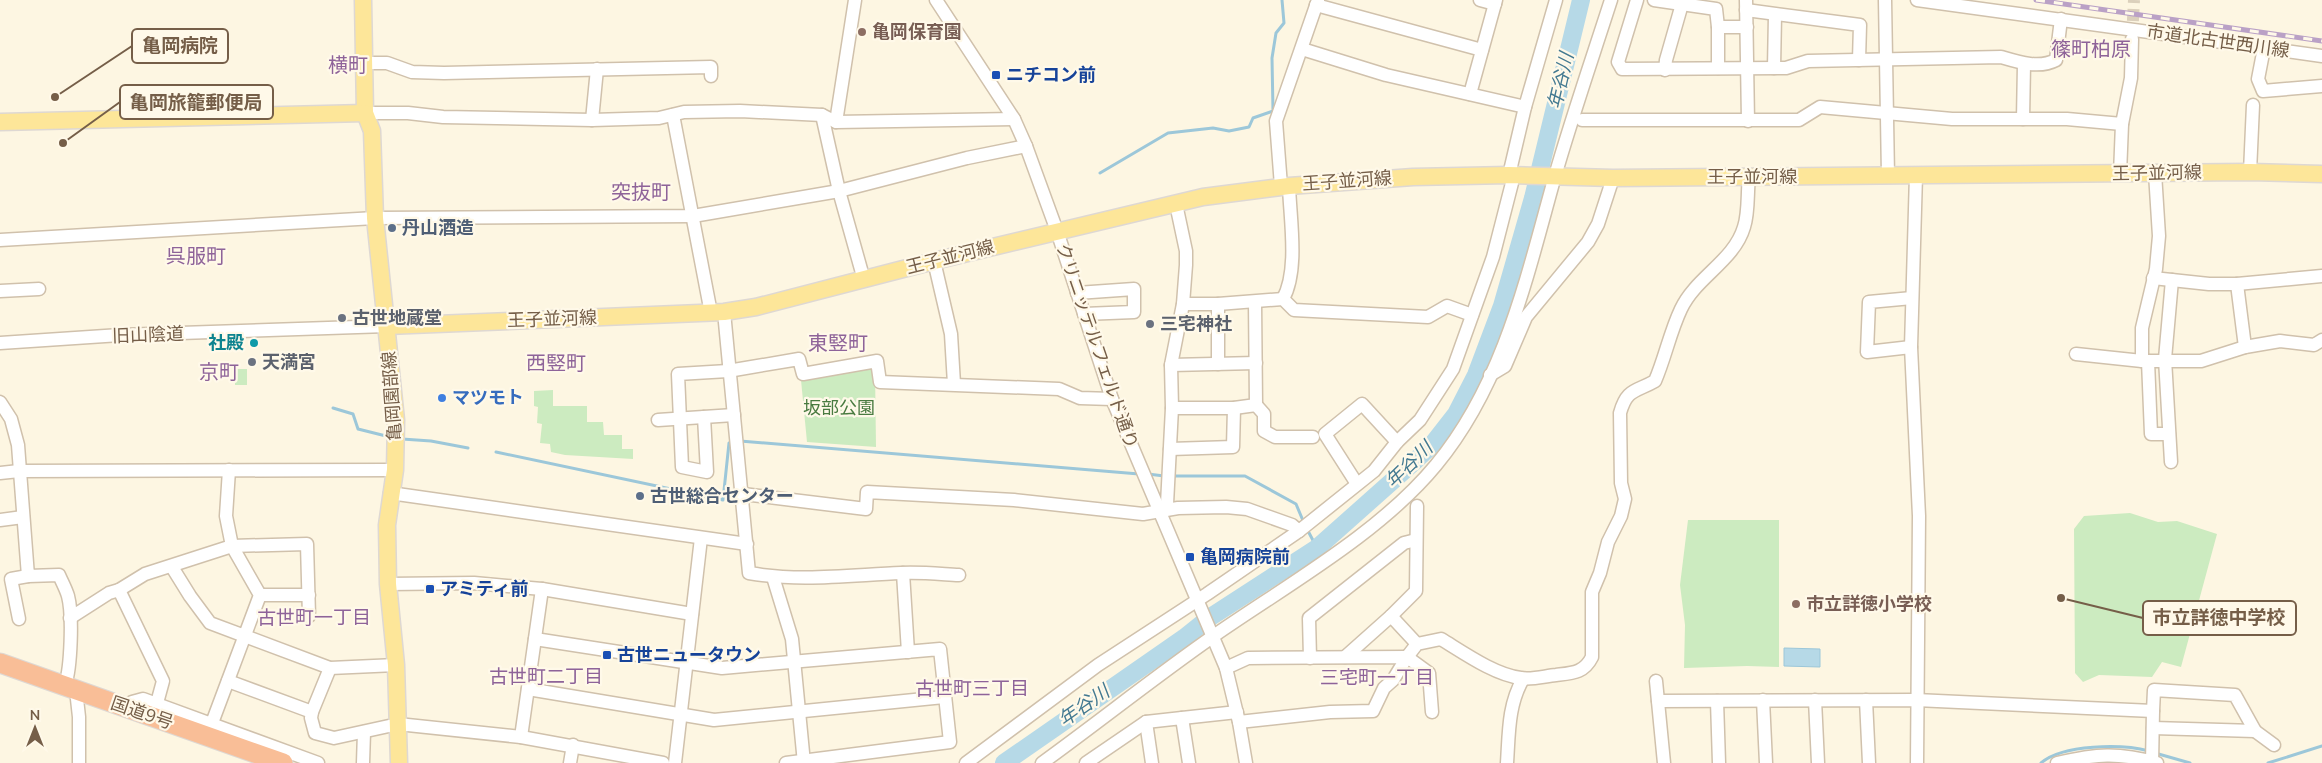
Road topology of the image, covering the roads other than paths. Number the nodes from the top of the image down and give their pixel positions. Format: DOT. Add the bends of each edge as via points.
graph roads {
  1 [pos="363,0"];
  2 [pos="856,0"];
  3 [pos="936,0"];
  4 [pos="1480,0"];
  5 [pos="1556,0"];
  6 [pos="1611,0"];
  7 [pos="1637,0"];
  8 [pos="1654,0"];
  9 [pos="1885,0"];
  10 [pos="1917,0"];
  11 [pos="1495,2"];
  12 [pos="1317,3"];
  13 [pos="1682,4"];
  14 [pos="1746,5"];
  15 [pos="1775,15"];
  16 [pos="2061,19"];
  17 [pos="1718,27"];
  18 [pos="1746,27"];
  19 [pos="2132,39"];
  20 [pos="2264,48"];
  21 [pos="1302,49"];
  22 [pos="1482,50"];
  23 [pos="2322,56"];
  24 [pos="1859,60"];
  25 [pos="1885,60"];
  26 [pos="363,62"];
  27 [pos="2024,64"];
  28 [pos="1718,68"];
  29 [pos="1747,68"];
  30 [pos="1774,68"];
  31 [pos="596,69"];
  32 [pos="1665,70"];
  33 [pos="711,76"];
  34 [pos="2322,86"];
  35 [pos="1470,94"];
  36 [pos="2253,105"];
  37 [pos="1525,106"];
  38 [pos="365,113"];
  39 [pos="1886,113"];
  40 [pos="673,115"];
  41 [pos="822,115"];
  42 [pos="1014,119"];
  43 [pos="2023,119"];
  44 [pos="592,120"];
  45 [pos="1582,120"];
  46 [pos="1748,121"];
  47 [pos="0,122"];
  48 [pos="836,122"];
  49 [pos="2122,124"];
  50 [pos="1026,146"];
  51 [pos="2250,172"];
  52 [pos="2155,173"];
  53 [pos="2120,174"];
  54 [pos="2322,174"];
  55 [pos="1514,176"];
  56 [pos="1888,176"];
  57 [pos="1916,176"];
  58 [pos="1553,177"];
  59 [pos="1748,177"];
  60 [pos="1613,178"];
  61 [pos="1285,186"];
  62 [pos="839,191"];
  63 [pos="1176,204"];
  64 [pos="693,216"];
  65 [pos="375,218"];
  66 [pos="1057,231"];
  67 [pos="0,240"];
  68 [pos="934,261"];
  69 [pos="2322,276"];
  70 [pos="2153,278"];
  71 [pos="864,280"];
  72 [pos="2172,280"];
  73 [pos="2237,284"];
  74 [pos="39,289"];
  75 [pos="0,291"];
  76 [pos="1077,293"];
  77 [pos="1912,298"];
  78 [pos="1283,299"];
  79 [pos="1255,302"];
  80 [pos="1183,304"];
  81 [pos="1218,304"];
  82 [pos="718,312"];
  83 [pos="1084,314"];
  84 [pos="1472,315"];
  85 [pos="387,326"];
  86 [pos="2322,340"];
  87 [pos="0,343"];
  88 [pos="1911,347"];
  89 [pos="2245,347"];
  90 [pos="2076,354"];
  91 [pos="2165,359"];
  92 [pos="2145,361"];
  93 [pos="1218,364"];
  94 [pos="1256,364"];
  95 [pos="1171,365"];
  96 [pos="728,371"];
  97 [pos="1490,375"];
  98 [pos="954,384"];
  99 [pos="1112,399"];
  100 [pos="0,402"];
  101 [pos="1256,405"];
  102 [pos="1172,408"];
  103 [pos="1234,408"];
  104 [pos="734,415"];
  105 [pos="704,417"];
  106 [pos="680,418"];
  107 [pos="658,420"];
  108 [pos="2169,434"];
  109 [pos="1313,436"];
  110 [pos="1397,442"];
  111 [pos="1170,449"];
  112 [pos="2172,462"];
  113 [pos="229,470"];
  114 [pos="395,470"];
  115 [pos="19,471"];
  116 [pos="0,474"];
  117 [pos="1357,484"];
  118 [pos="390,493"];
  119 [pos="743,494"];
  120 [pos="1417,506"];
  121 [pos="1160,511"];
  122 [pos="23,517"];
  123 [pos="0,520"];
  124 [pos="1299,531"];
  125 [pos="702,538"];
  126 [pos="1416,540"];
  127 [pos="747,544"];
  128 [pos="232,546"];
  129 [pos="172,566"];
  130 [pos="903,573"];
  131 [pos="959,575"];
  132 [pos="28,576"];
  133 [pos="773,577"];
  134 [pos="388,584"];
  135 [pos="542,589"];
  136 [pos="119,590"];
  137 [pos="260,595"];
  138 [pos="308,595"];
  139 [pos="1199,604"];
  140 [pos="692,614"];
  141 [pos="309,616"];
  142 [pos="1391,616"];
  143 [pos="70,618"];
  144 [pos="19,619"];
  145 [pos="1212,634"];
  146 [pos="245,636"];
  147 [pos="535,639"];
  148 [pos="1417,644"];
  149 [pos="908,652"];
  150 [pos="1344,657"];
  151 [pos="1406,657"];
  152 [pos="1310,658"];
  153 [pos="794,661"];
  154 [pos="0,663"];
  155 [pos="686,664"];
  156 [pos="396,665"];
  157 [pos="330,668"];
  158 [pos="1226,668"];
  159 [pos="1523,679"];
  160 [pos="228,681"];
  161 [pos="1656,681"];
  162 [pos="70,688"];
  163 [pos="528,689"];
  164 [pos="944,697"];
  165 [pos="1763,700"];
  166 [pos="1815,700"];
  167 [pos="1866,700"];
  168 [pos="1916,700"];
  169 [pos="1658,701"];
  170 [pos="1717,701"];
  171 [pos="157,703"];
  172 [pos="127,708"];
  173 [pos="798,711"];
  174 [pos="2152,711"];
  175 [pos="312,712"];
  176 [pos="1432,712"];
  177 [pos="680,715"];
  178 [pos="1238,717"];
  179 [pos="1182,718"];
  180 [pos="1146,722"];
  181 [pos="212,723"];
  182 [pos="398,724"];
  183 [pos="2153,728"];
  184 [pos="2255,731"];
  185 [pos="364,732"];
  186 [pos="521,737"];
  187 [pos="573,746"];
  188 [pos="2274,746"];
  189 [pos="1107,749"];
  190 [pos="893,757"];
  191 [pos="252,758"];
  192 [pos="804,762"];
  193 [pos="79,763"];
  194 [pos="283,763"];
  195 [pos="318,763"];
  196 [pos="363,763"];
  197 [pos="398,763"];
  198 [pos="570,763"];
  199 [pos="662,763"];
  200 [pos="675,763"];
  201 [pos="786,763"];
  202 [pos="966,763"];
  203 [pos="1042,763"];
  204 [pos="1086,763"];
  205 [pos="1109,763"];
  206 [pos="1152,763"];
  207 [pos="1189,763"];
  208 [pos="1246,763"];
  209 [pos="1507,763"];
  210 [pos="1664,763"];
  211 [pos="1719,763"];
  212 [pos="1766,763"];
  213 [pos="1818,763"];
  214 [pos="1869,763"];
  215 [pos="1916,763"];
  216 [pos="2057,763"];
  217 [pos="2154,763"];
  1 -- 26 [label="main road, 亀岡園部線"];
  2 -- 48 [label="street"];
  3 -- 42 [label="street, クリニッテルフェルド通り"];
  4 -- 11 [label="street"];
  5 -- 37 [label="street"];
  6 -- 58 [label="street"];
  7 -- 32 [label="street" via="1618,62 1622,69"];
  8 -- 13 [label="street"];
  9 -- 25 [label="street"];
  10 -- 16 [label="street, 市道北古世西川線"];
  11 -- 22 [label="street"];
  12 -- 21 [label="street"];
  12 -- 22 [label="street"];
  13 -- 17 [label="street" via="1716,9"];
  13 -- 32 [label="street"];
  14 -- 15 [label="street"];
  14 -- 18 [label="street"];
  15 -- 24 [label="street" via="1860,25"];
  15 -- 30 [label="street"];
  16 -- 20 [label="street, 市道北古世西川線"];
  16 -- 27 [label="street" via="2056,60 2048,64"];
  17 -- 18 [label="street"];
  17 -- 28 [label="street"];
  18 -- 29 [label="street"];
  19 -- 49 [label="street" via="2131,78"];
  20 -- 23 [label="street, 市道北古世西川線"];
  20 -- 34 [label="street" via="2258,79 2263,91"];
  21 -- 35 [label="street" via="1386,75"];
  21 -- 61 [label="street" via="1276,122"];
  22 -- 35 [label="street"];
  24 -- 25 [label="street"];
  24 -- 30 [label="street" via="1808,61"];
  25 -- 27 [label="street" via="2001,58"];
  25 -- 39 [label="street"];
  26 -- 31 [label="street" via="387,63 420,73"];
  26 -- 38 [label="main road, 亀岡園部線"];
  27 -- 43 [label="street"];
  28 -- 29 [label="street"];
  28 -- 32 [label="street"];
  29 -- 30 [label="street"];
  29 -- 46 [label="street"];
  31 -- 33 [label="street" via="711,67"];
  31 -- 44 [label="street"];
  35 -- 37 [label="street"];
  36 -- 51 [label="street"];
  37 -- 55 [label="street"];
  38 -- 44 [label="street"];
  38 -- 47 [label="main road"];
  38 -- 65 [label="main road, 亀岡園部線" via="372,131"];
  39 -- 43 [label="street" via="1952,119"];
  39 -- 46 [label="street" via="1820,107 1799,120"];
  39 -- 56 [label="street"];
  40 -- 41 [label="street" via="740,111"];
  40 -- 44 [label="street"];
  40 -- 64 [label="street"];
  41 -- 48 [label="street"];
  41 -- 62 [label="street"];
  42 -- 48 [label="street"];
  42 -- 50 [label="street, クリニッテルフェルド通り"];
  43 -- 49 [label="street" via="2067,118"];
  45 -- 46 [label="street"];
  49 -- 53 [label="street"];
  50 -- 62 [label="street"];
  50 -- 66 [label="street, クリニッテルフェルド通り"];
  51 -- 52 [label="main road, 王子並河線"];
  51 -- 54 [label="main road, 王子並河線"];
  52 -- 53 [label="main road, 王子並河線"];
  52 -- 70 [label="street" via="2159,236"];
  53 -- 57 [label="main road, 王子並河線"];
  55 -- 58 [label="main road, 王子並河線"];
  55 -- 61 [label="main road, 王子並河線" via="1413,177"];
  55 -- 84 [label="street" via="1493,257"];
  56 -- 57 [label="main road, 王子並河線"];
  56 -- 59 [label="main road, 王子並河線"];
  57 -- 77 [label="street"];
  58 -- 60 [label="main road, 王子並河線"];
  58 -- 97 [label="street" via="1513,324"];
  59 -- 60 [label="main road, 王子並河線"];
  59 -- 159 [label="street" via="1745,226 1740,237 1723,261 1694,287 1681,309 1655,381 1637,388 1623,402 1620,413 1620,483 1625,499 1592,592 1592,657 1578,673"];
  60 -- 97 [label="street" via="1598,224 1588,242 1526,317 1505,366"];
  61 -- 63 [label="main road, 王子並河線" via="1203,197"];
  61 -- 78 [label="street" via="1292,272"];
  62 -- 64 [label="street"];
  62 -- 71 [label="street"];
  63 -- 66 [label="main road, 王子並河線"];
  63 -- 80 [label="street" via="1186,251"];
  64 -- 65 [label="street"];
  64 -- 82 [label="street"];
  65 -- 67 [label="street"];
  65 -- 85 [label="main road, 亀岡園部線"];
  66 -- 68 [label="main road, 王子並河線"];
  66 -- 76 [label="street, クリニッテルフェルド通り"];
  68 -- 71 [label="main road, 王子並河線"];
  68 -- 98 [label="street" via="950,334"];
  69 -- 73 [label="street"];
  70 -- 72 [label="street"];
  70 -- 92 [label="street" via="2142,328"];
  71 -- 82 [label="main road, 王子並河線" via="756,307"];
  72 -- 73 [label="street"];
  72 -- 91 [label="street"];
  73 -- 89 [label="street"];
  74 -- 75 [label="street"];
  76 -- 83 [label="street, クリニッテルフェルド通り"];
  76 -- 83 [label="street" via="1134,289 1134,312"];
  77 -- 88 [label="street"];
  77 -- 88 [label="street" via="1869,302 1867,352"];
  78 -- 79 [label="street"];
  78 -- 84 [label="street" via="1294,310 1428,317 1447,306"];
  79 -- 81 [label="street"];
  79 -- 94 [label="street"];
  80 -- 81 [label="street"];
  80 -- 95 [label="street"];
  81 -- 93 [label="street"];
  82 -- 85 [label="main road, 王子並河線"];
  82 -- 96 [label="street"];
  83 -- 99 [label="street, クリニッテルフェルド通り"];
  84 -- 110 [label="street" via="1453,369 1420,420"];
  85 -- 87 [label="street, 旧山陰道" via="120,335"];
  85 -- 114 [label="main road, 亀岡園部線" via="396,420"];
  86 -- 89 [label="street" via="2314,345 2280,341"];
  88 -- 168 [label="street" via="1919,516"];
  89 -- 91 [label="street" via="2201,361"];
  90 -- 92 [label="street"];
  91 -- 92 [label="street"];
  91 -- 108 [label="street"];
  92 -- 108 [label="street" via="2150,434"];
  93 -- 94 [label="street"];
  93 -- 95 [label="street"];
  94 -- 101 [label="street"];
  95 -- 102 [label="street"];
  96 -- 98 [label="street" via="799,359 803,374 877,361 880,382"];
  96 -- 104 [label="street"];
  96 -- 106 [label="street" via="678,374"];
  97 -- 145 [label="street" via="1436,465 1398,506"];
  98 -- 99 [label="street" via="1059,389 1080,398"];
  99 -- 121 [label="street, クリニッテルフェルド通り"];
  100 -- 115 [label="street" via="11,419 18,444"];
  101 -- 103 [label="street"];
  101 -- 109 [label="street" via="1264,414 1264,431 1275,437"];
  102 -- 103 [label="street"];
  102 -- 111 [label="street"];
  103 -- 111 [label="street" via="1233,447"];
  104 -- 105 [label="street"];
  104 -- 119 [label="street"];
  105 -- 106 [label="street"];
  105 -- 106 [label="street" via="707,472 682,467"];
  106 -- 107 [label="street"];
  108 -- 112 [label="street"];
  110 -- 117 [label="street" via="1374,471"];
  110 -- 117 [label="street" via="1362,404 1325,434"];
  111 -- 121 [label="street" via="1168,504"];
  113 -- 114 [label="street"];
  113 -- 115 [label="street"];
  113 -- 128 [label="street" via="226,516"];
  114 -- 118 [label="main road, 亀岡園部線"];
  115 -- 116 [label="street"];
  115 -- 122 [label="street"];
  117 -- 124 [label="street"];
  118 -- 125 [label="street"];
  118 -- 134 [label="main road, 亀岡園部線"];
  119 -- 121 [label="street" via="866,509 867,492 1014,500 1143,514"];
  119 -- 127 [label="street"];
  120 -- 126 [label="street"];
  121 -- 124 [label="street" via="1178,508 1247,509 1292,525"];
  121 -- 139 [label="street, クリニッテルフェルド通り"];
  122 -- 123 [label="street"];
  122 -- 132 [label="street"];
  124 -- 139 [label="street"];
  125 -- 127 [label="street"];
  125 -- 140 [label="street"];
  126 -- 142 [label="street" via="1416,591"];
  126 -- 152 [label="street" via="1404,543 1309,618"];
  127 -- 133 [label="street" via="749,573"];
  128 -- 129 [label="street"];
  128 -- 137 [label="street"];
  128 -- 138 [label="street" via="307,544"];
  129 -- 136 [label="street" via="145,574"];
  129 -- 146 [label="street" via="210,623"];
  130 -- 131 [label="street"];
  130 -- 133 [label="street"];
  130 -- 149 [label="street"];
  132 -- 143 [label="street" via="58,575 68,596"];
  132 -- 144 [label="street" via="11,579"];
  133 -- 153 [label="street" via="792,639"];
  134 -- 135 [label="street" via="474,583"];
  134 -- 156 [label="main road, 亀岡園部線"];
  135 -- 140 [label="street"];
  135 -- 147 [label="street"];
  136 -- 143 [label="street"];
  136 -- 171 [label="street" via="163,681"];
  137 -- 138 [label="street"];
  137 -- 146 [label="street"];
  138 -- 141 [label="street"];
  139 -- 145 [label="street, クリニッテルフェルド通り"];
  139 -- 202 [label="street" via="1098,665"];
  140 -- 155 [label="street"];
  142 -- 148 [label="street"];
  142 -- 150 [label="street"];
  143 -- 162 [label="street"];
  145 -- 158 [label="street, クリニッテルフェルド通り"];
  145 -- 203 [label="street"];
  146 -- 157 [label="street"];
  146 -- 160 [label="street"];
  147 -- 155 [label="street"];
  147 -- 163 [label="street"];
  148 -- 151 [label="street"];
  148 -- 159 [label="street" via="1441,639 1495,669"];
  149 -- 153 [label="street"];
  149 -- 164 [label="street" via="940,649"];
  150 -- 151 [label="street"];
  150 -- 152 [label="street"];
  151 -- 176 [label="street" via="1429,673"];
  151 -- 178 [label="street" via="1393,680 1384,688 1373,711"];
  152 -- 158 [label="street" via="1248,658"];
  153 -- 155 [label="street" via="722,668"];
  153 -- 173 [label="street"];
  154 -- 162 [label="highway, 国道9号"];
  155 -- 177 [label="street"];
  156 -- 157 [label="street"];
  156 -- 182 [label="main road, 亀岡園部線"];
  157 -- 175 [label="street"];
  158 -- 178 [label="street, クリニッテルフェルド通り"];
  159 -- 209 [label="street" via="1514,694 1510,715"];
  160 -- 175 [label="street"];
  160 -- 181 [label="street"];
  161 -- 169 [label="street"];
  162 -- 172 [label="highway, 国道9号"];
  162 -- 193 [label="street" via="78,717"];
  163 -- 177 [label="street"];
  163 -- 186 [label="street"];
  164 -- 173 [label="street"];
  164 -- 190 [label="street" via="950,742"];
  165 -- 166 [label="street"];
  165 -- 170 [label="street"];
  165 -- 212 [label="street"];
  166 -- 167 [label="street"];
  166 -- 213 [label="street"];
  167 -- 168 [label="street"];
  167 -- 214 [label="street"];
  168 -- 174 [label="street"];
  168 -- 215 [label="street"];
  169 -- 170 [label="street"];
  169 -- 210 [label="street"];
  170 -- 211 [label="street"];
  171 -- 172 [label="street" via="138,698"];
  171 -- 181 [label="street"];
  172 -- 191 [label="highway, 国道9号"];
  173 -- 177 [label="street" via="714,720"];
  173 -- 192 [label="street"];
  174 -- 183 [label="street"];
  174 -- 184 [label="street" via="2154,690 2234,695"];
  175 -- 185 [label="street" via="315,733 334,738"];
  177 -- 200 [label="street"];
  178 -- 179 [label="street"];
  178 -- 208 [label="street, クリニッテルフェルド通り"];
  179 -- 180 [label="street"];
  179 -- 207 [label="street"];
  180 -- 189 [label="street"];
  180 -- 206 [label="street"];
  181 -- 195 [label="street"];
  182 -- 185 [label="street"];
  182 -- 186 [label="street"];
  182 -- 197 [label="main road, 亀岡園部線"];
  183 -- 184 [label="street"];
  183 -- 217 [label="street"];
  184 -- 188 [label="street"];
  185 -- 196 [label="street"];
  186 -- 187 [label="street"];
  187 -- 198 [label="street"];
  187 -- 199 [label="street"];
  189 -- 204 [label="street"];
  189 -- 205 [label="street"];
  190 -- 192 [label="street"];
  191 -- 194 [label="highway, 国道9号"];
  192 -- 201 [label="street"];
  216 -- 217 [label="street" via="2094,755 2122,755"];
}
